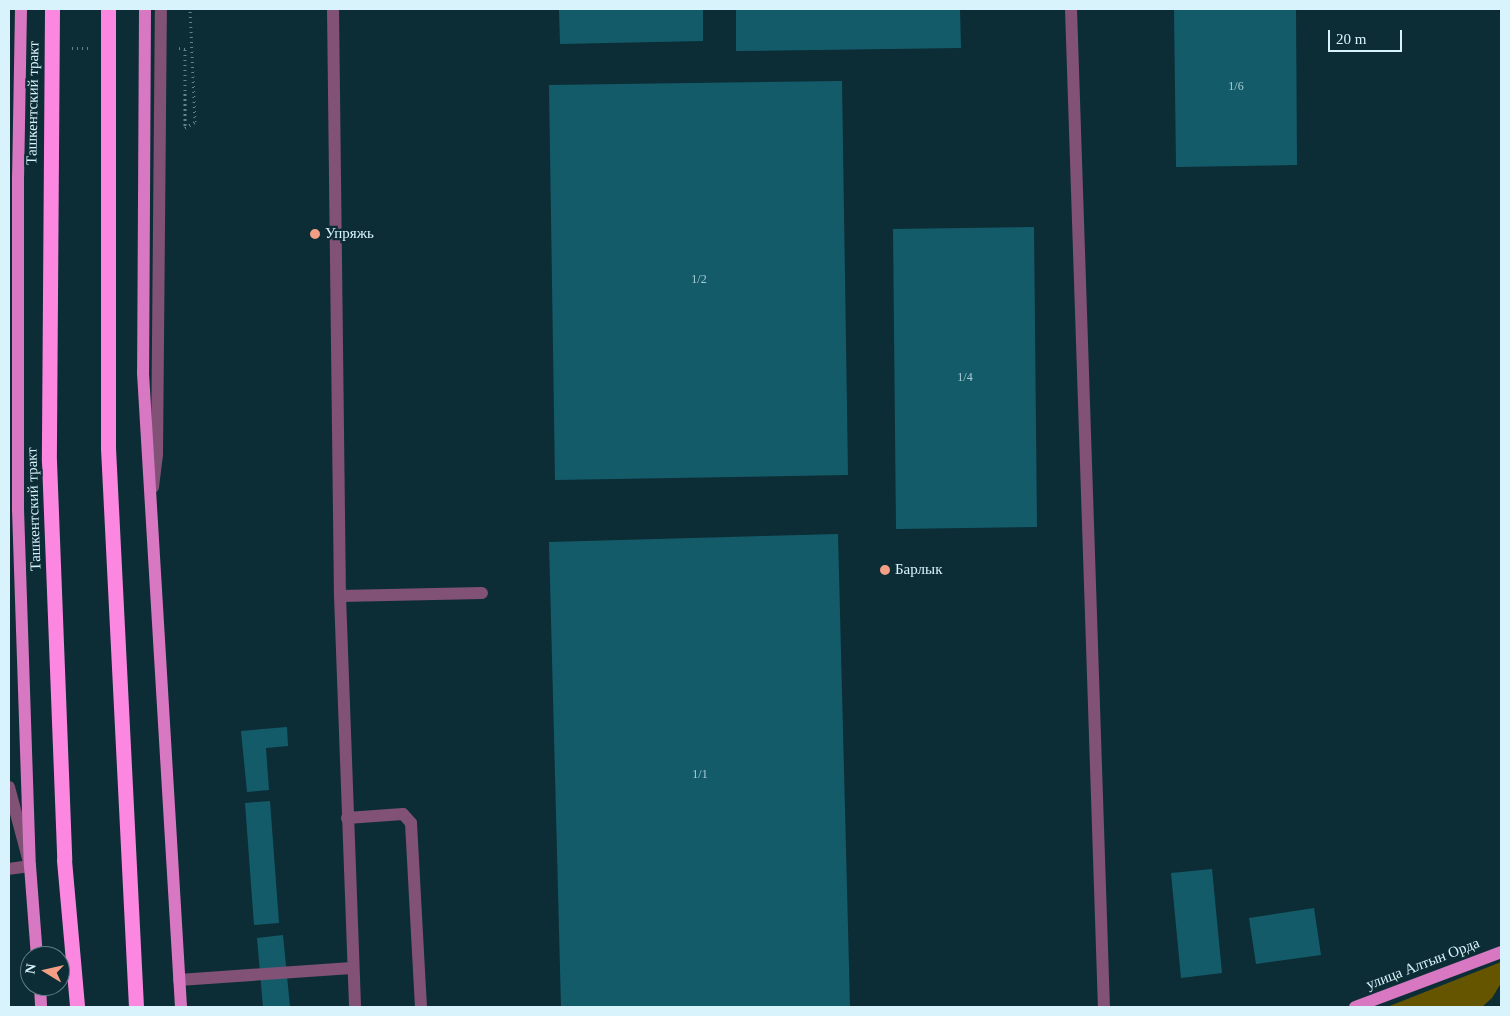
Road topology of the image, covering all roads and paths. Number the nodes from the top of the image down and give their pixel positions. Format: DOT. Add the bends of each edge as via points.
graph roads {
  1 [pos="21,9"];
  2 [pos="52,9"];
  3 [pos="108,9"];
  4 [pos="145,9"];
  5 [pos="161,9"];
  6 [pos="190,9"];
  7 [pos="334,9"];
  8 [pos="1071,9"];
  9 [pos="185,48"];
  10 [pos="13,177"];
  11 [pos="150,502"];
  12 [pos="482,592"];
  13 [pos="340,596"];
  14 [pos="9,787"];
  15 [pos="347,818"];
  16 [pos="30,866"];
  17 [pos="9,869"];
  18 [pos="36,946"];
  19 [pos="1501,952"];
  20 [pos="352,968"];
  21 [pos="180,980"];
  22 [pos="77,1007"];
  23 [pos="136,1007"];
  24 [pos="181,1007"];
  25 [pos="355,1007"];
  26 [pos="421,1007"];
  27 [pos="1104,1007"];
  28 [pos="1355,1007"];
  1 -- 10 [label="main road"];
  2 -- 22 [label="highway, Ташкентский тракт" via="49,462 64,860"];
  3 -- 23 [label="highway" via="108,448"];
  4 -- 11 [label="main road" via="143,373"];
  5 -- 11 [label="lane" via="157,455"];
  6 -- 9 [label="path" via="195,122 185,128"];
  7 -- 13 [label="lane"];
  8 -- 27 [label="lane"];
  10 -- 16 [label="main road" via="18,509"];
  11 -- 21 [label="main road"];
  12 -- 13 [label="lane"];
  13 -- 15 [label="lane"];
  14 -- 16 [label="lane"];
  15 -- 20 [label="lane"];
  15 -- 26 [label="lane" via="403,814 411,823"];
  16 -- 17 [label="lane"];
  16 -- 18 [label="main road"];
  19 -- 28 [label="main road, улица Алтын Орда"];
  20 -- 21 [label="lane"];
  20 -- 25 [label="lane"];
  21 -- 24 [label="main road"];
}
